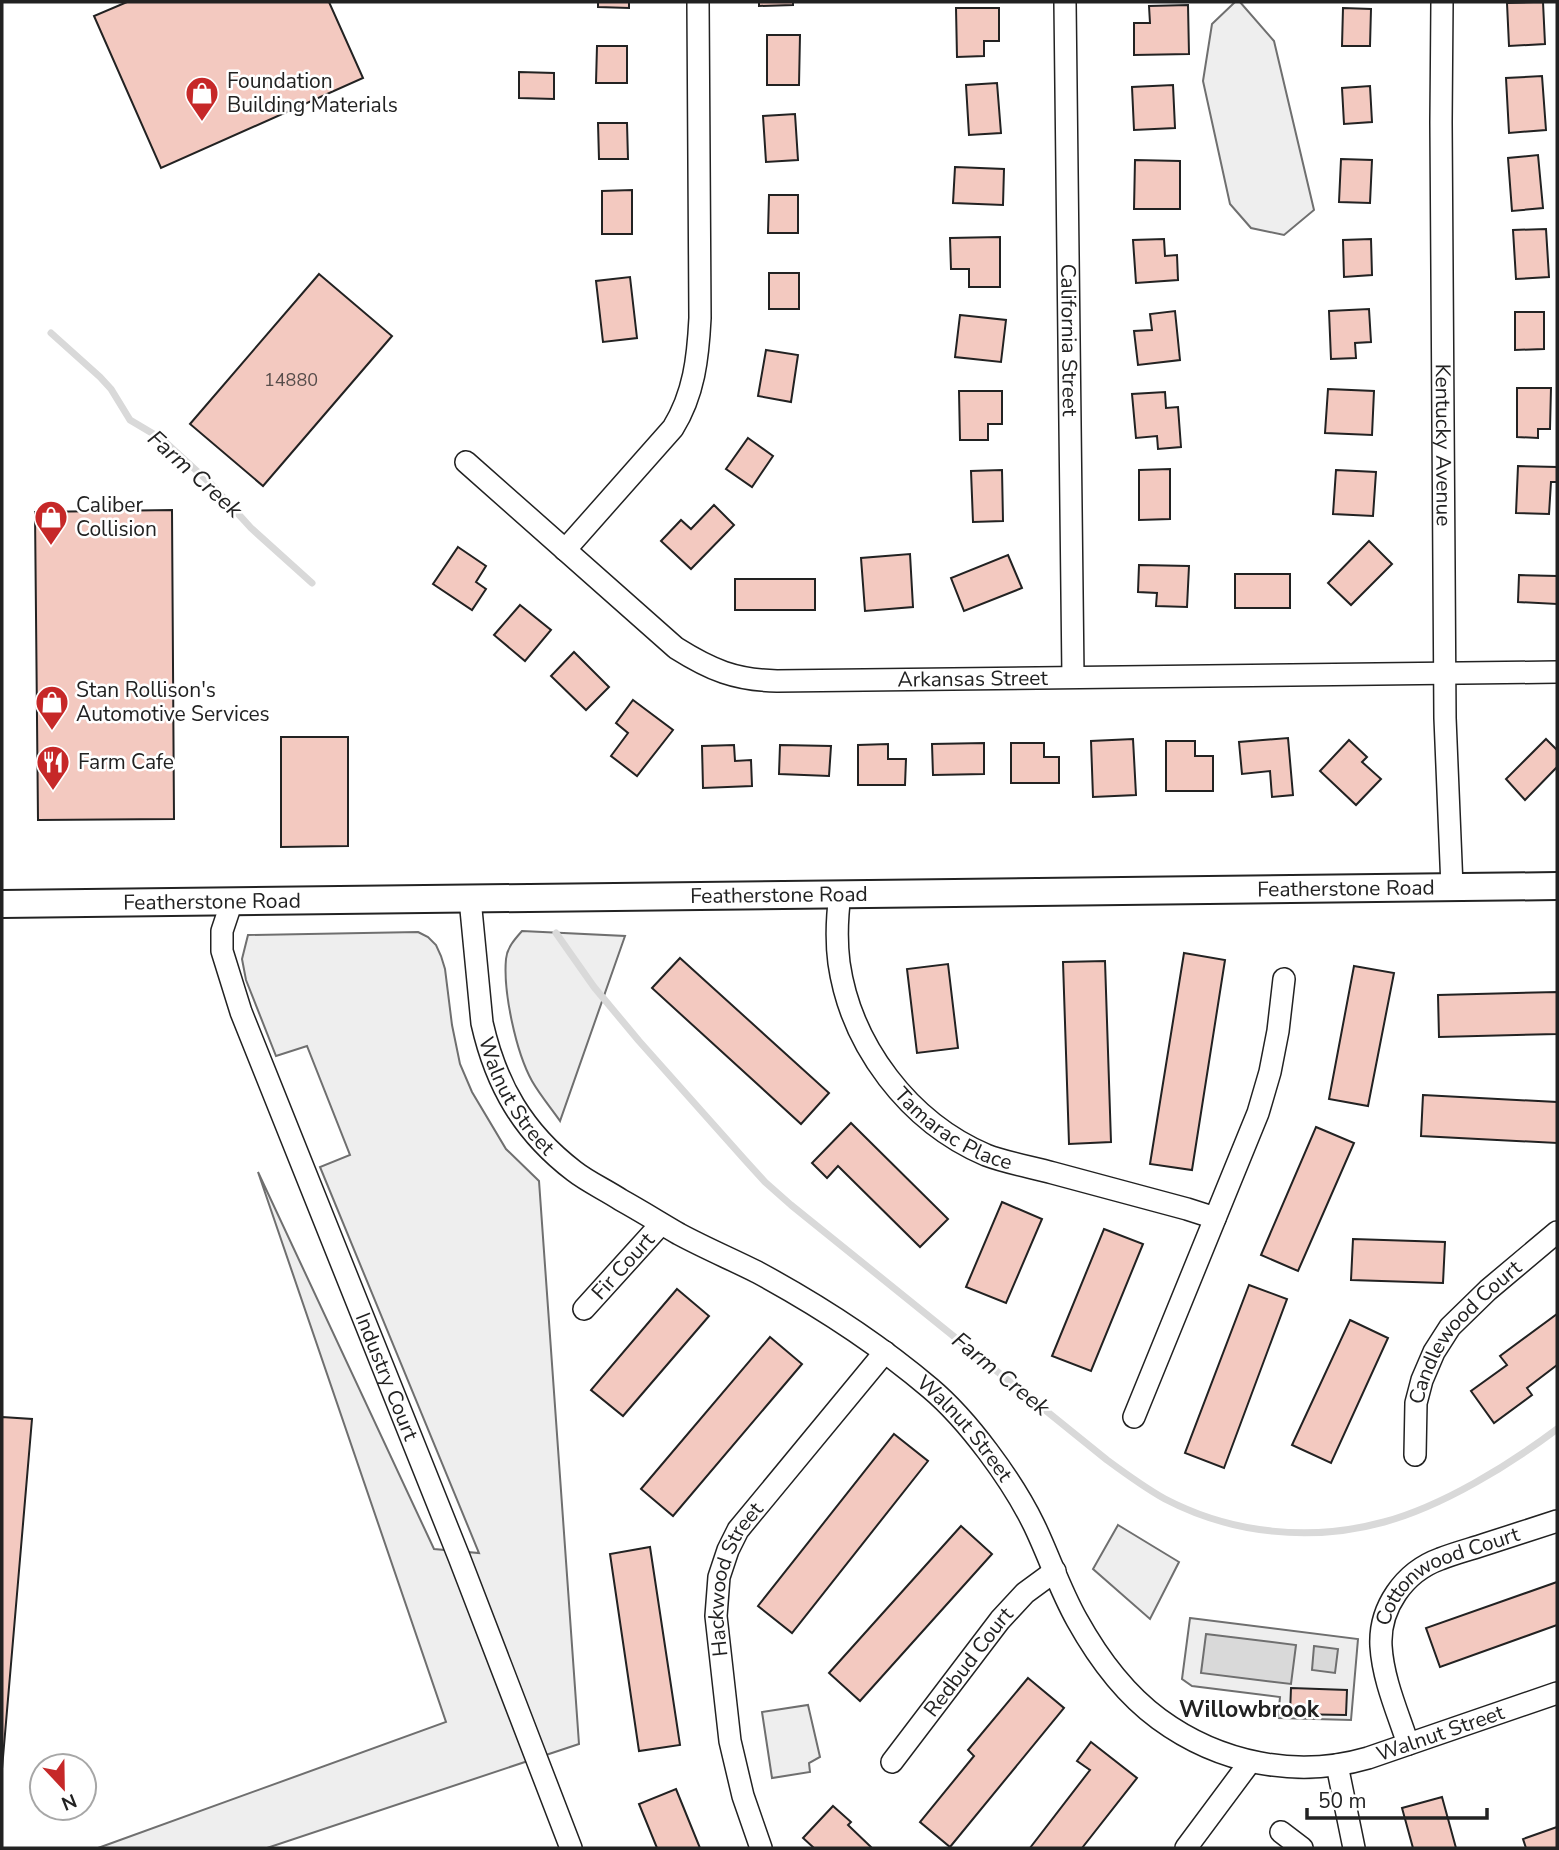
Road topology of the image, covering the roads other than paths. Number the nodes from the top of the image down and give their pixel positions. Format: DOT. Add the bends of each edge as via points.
graph roads {
  1 [pos="698,2"];
  2 [pos="1065,2"];
  3 [pos="1442,2"];
  4 [pos="466,462"];
  5 [pos="565,550"];
  6 [pos="1444,672"];
  7 [pos="1557,672"];
  8 [pos="1073,677"];
  9 [pos="1557,886"];
  10 [pos="1452,887"];
  11 [pos="840,894"];
  12 [pos="470,899"];
  13 [pos="233,901"];
  14 [pos="2,904"];
  15 [pos="1284,979"];
  16 [pos="1215,1218"];
  17 [pos="661,1224"];
  18 [pos="1557,1232"];
  19 [pos="584,1309"];
  20 [pos="885,1352"];
  21 [pos="1133,1417"];
  22 [pos="1415,1455"];
  23 [pos="1557,1521"];
  24 [pos="1055,1571"];
  25 [pos="1557,1693"];
  26 [pos="1408,1744"];
  27 [pos="891,1762"];
  28 [pos="1251,1762"];
  29 [pos="1337,1765"];
  30 [pos="1281,1832"];
  31 [pos="571,1848"];
  32 [pos="761,1848"];
  33 [pos="1186,1848"];
  34 [pos="1303,1848"];
  35 [pos="1354,1848"];
  1 -- 5 [label="street" via="700,318 693,384 673,428"];
  2 -- 8 [label="street, California Street"];
  3 -- 6 [label="street, Kentucky Avenue"];
  4 -- 5 [label="street, Arkansas Street"];
  5 -- 8 [label="street, Arkansas Street" via="676,648 735,677 766,681"];
  6 -- 7 [label="street, Arkansas Street"];
  6 -- 8 [label="street, Arkansas Street"];
  6 -- 10 [label="street, Kentucky Avenue"];
  9 -- 10 [label="street, Featherstone Road"];
  10 -- 11 [label="street, Featherstone Road"];
  11 -- 12 [label="street, Featherstone Road"];
  11 -- 16 [label="street, Tamarac Place" via="836,925 848,1002 882,1070 904,1098 936,1126 987,1155"];
  12 -- 13 [label="street, Featherstone Road"];
  12 -- 17 [label="street, Walnut Street" via="482,1023 499,1079 514,1106 548,1150 576,1173"];
  13 -- 14 [label="street, Featherstone Road"];
  13 -- 31 [label="street, Industry Court" via="222,931 222,951 241,1012"];
  15 -- 16 [label="street" via="1267,1082"];
  16 -- 21 [label="street"];
  17 -- 19 [label="street, Fir Court"];
  17 -- 20 [label="street, Walnut Street" via="769,1279"];
  18 -- 22 [label="street, Candlewood Court" via="1450,1327 1434,1352 1416,1403"];
  20 -- 24 [label="street, Walnut Street" via="933,1390 971,1430 1004,1474"];
  20 -- 32 [label="street, Hackwood Street" via="738,1530 719,1577 716,1616 730,1741"];
  23 -- 26 [label="street, Cottonwood Court" via="1438,1559 1398,1591 1383,1621 1381,1646"];
  24 -- 27 [label="street, Redbud Court" via="1000,1620"];
  24 -- 28 [label="street, Walnut Street" via="1105,1664 1134,1697 1187,1738"];
  25 -- 26 [label="street, Walnut Street"];
  26 -- 29 [label="street, Walnut Street"];
  28 -- 29 [label="street, Walnut Street" via="1297,1768"];
  28 -- 33 [label="street"];
  29 -- 35 [label="street"];
  30 -- 34 [label="street"];
}
